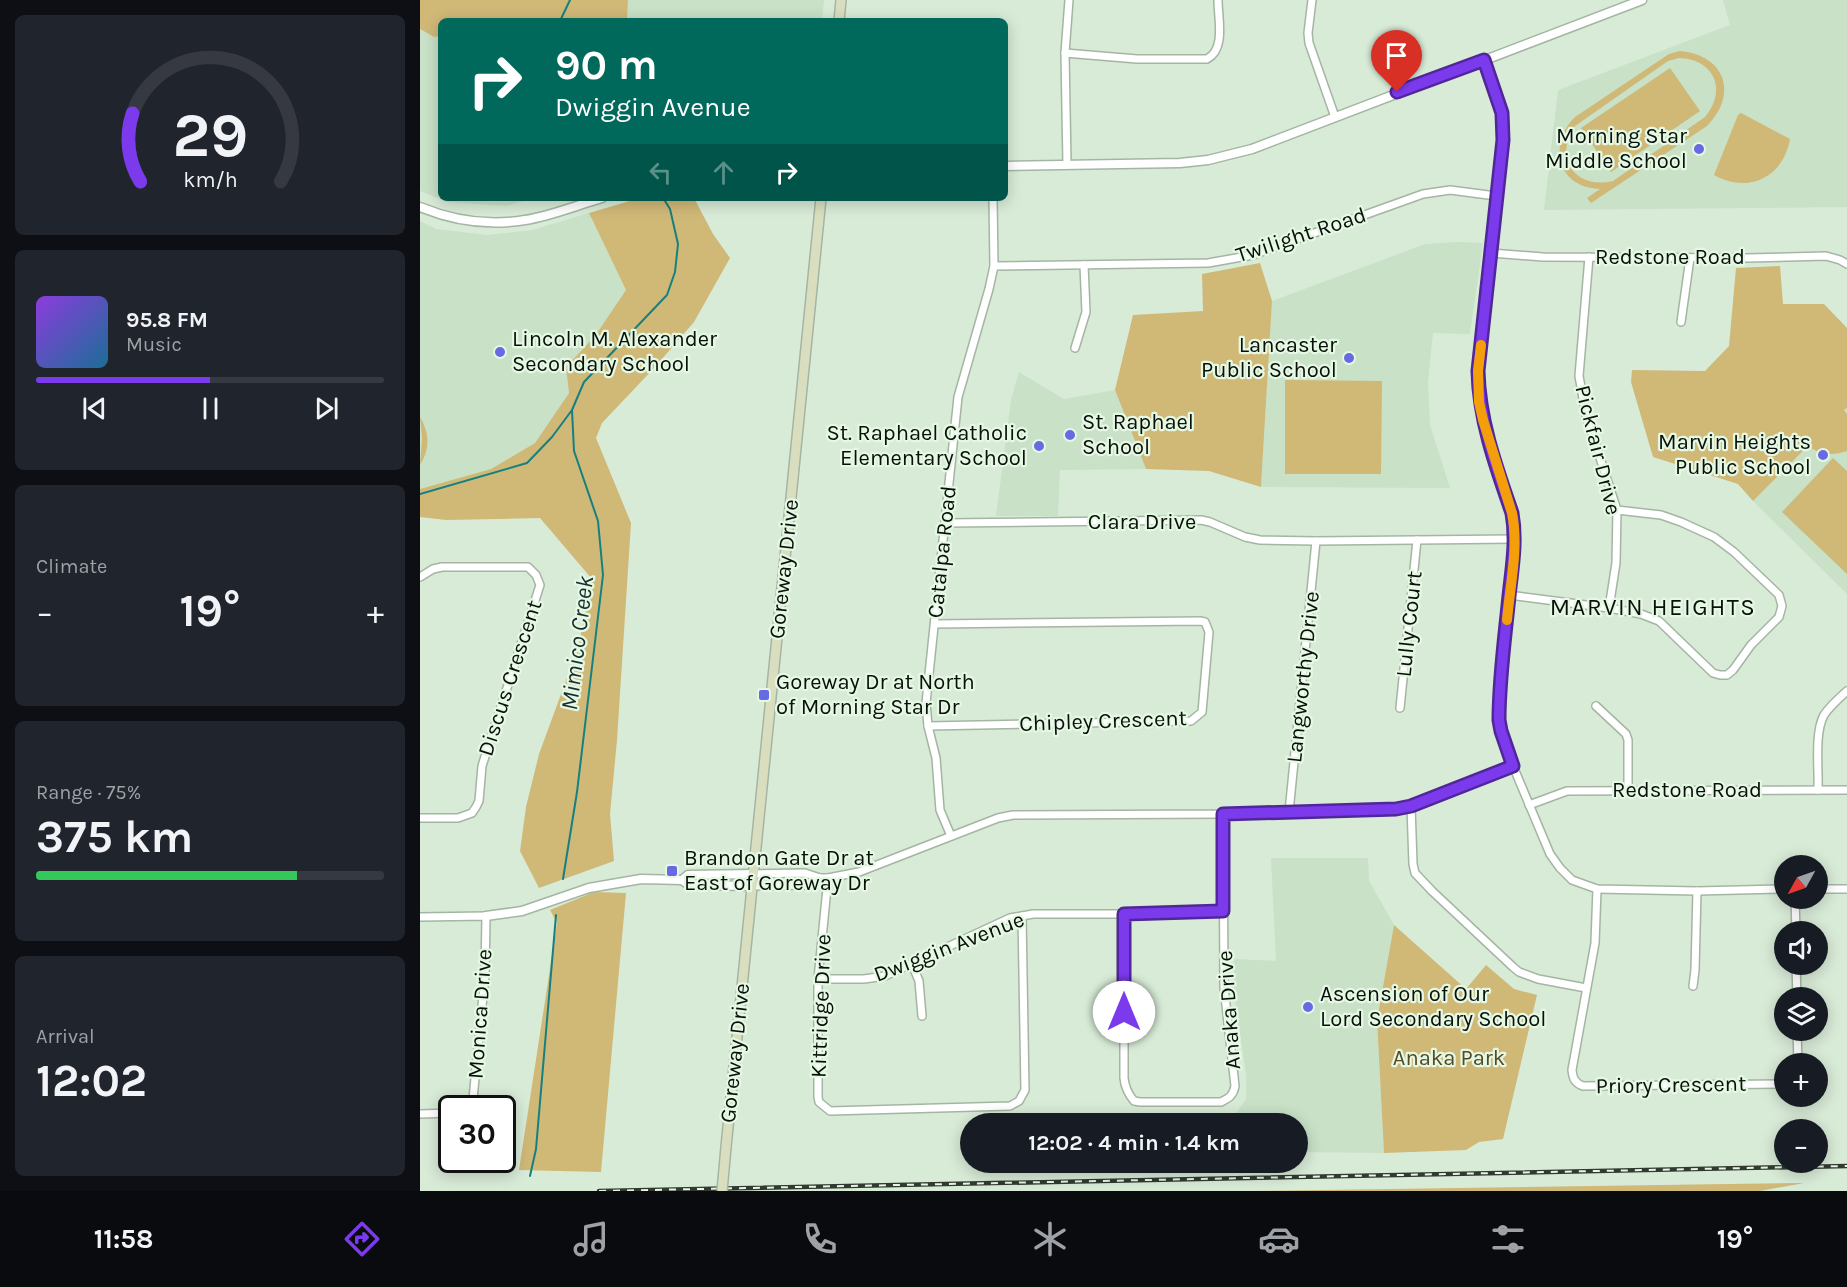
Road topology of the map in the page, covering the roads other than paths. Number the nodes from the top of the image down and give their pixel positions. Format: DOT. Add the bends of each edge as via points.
graph roads {
  1 [pos="841,0"];
  2 [pos="1069,0"];
  3 [pos="1218,0"];
  4 [pos="1312,0"];
  5 [pos="1639,0"];
  6 [pos="839,18"];
  7 [pos="1065,53"];
  8 [pos="1484,60"];
  9 [pos="1335,117"];
  10 [pos="1068,165"];
  11 [pos="1008,166"];
  12 [pos="1496,196"];
  13 [pos="592,201"];
  14 [pos="821,201"];
  15 [pos="993,201"];
  16 [pos="420,207"];
  17 [pos="1491,253"];
  18 [pos="1589,257"];
  19 [pos="1690,258"];
  20 [pos="1847,264"];
  21 [pos="994,266"];
  22 [pos="1084,266"];
  23 [pos="1682,322"];
  24 [pos="1076,348"];
  25 [pos="1617,510"];
  26 [pos="946,523"];
  27 [pos="1515,539"];
  28 [pos="1417,540"];
  29 [pos="1316,541"];
  30 [pos="420,577"];
  31 [pos="1509,595"];
  32 [pos="1610,608"];
  33 [pos="935,624"];
  34 [pos="1847,691"];
  35 [pos="1596,706"];
  36 [pos="1400,708"];
  37 [pos="928,726"];
  38 [pos="1513,766"];
  39 [pos="1628,790"];
  40 [pos="1818,790"];
  41 [pos="1847,790"];
  42 [pos="1529,805"];
  43 [pos="1411,806"];
  44 [pos="1289,812"];
  45 [pos="1223,814"];
  46 [pos="420,818"];
  47 [pos="951,836"];
  48 [pos="754,874"];
  49 [pos="824,878"];
  50 [pos="682,880"];
  51 [pos="752,886"];
  52 [pos="1597,888"];
  53 [pos="1774,889"];
  54 [pos="1828,889"];
  55 [pos="1847,889"];
  56 [pos="1697,891"];
  57 [pos="1223,911"];
  58 [pos="1124,914"];
  59 [pos="486,916"];
  60 [pos="1022,916"];
  61 [pos="420,917"];
  62 [pos="912,964"];
  63 [pos="818,979"];
  64 [pos="1693,986"];
  65 [pos="1586,988"];
  66 [pos="922,1016"];
  67 [pos="1774,1084"];
  68 [pos="473,1095"];
  69 [pos="438,1113"];
  70 [pos="420,1114"];
  71 [pos="722,1191"];
  1 -- 6 [label="main road"];
  2 -- 7 [label="street"];
  3 -- 7 [label="street" via="1219,47 1207,59"];
  4 -- 9 [label="street" via="1309,43"];
  5 -- 8 [label="street"];
  7 -- 10 [label="street"];
  8 -- 9 [label="street"];
  8 -- 12 [label="street" via="1502,113"];
  9 -- 10 [label="street" via="1252,149 1208,160"];
  10 -- 11 [label="street"];
  12 -- 17 [label="street"];
  12 -- 22 [label="street, Twilight Road" via="1450,190 1423,194 1253,255 1208,263"];
  13 -- 16 [label="street" via="526,220 497,222 464,221"];
  14 -- 48 [label="main road, Goreway Drive"];
  15 -- 21 [label="street, Catalpa Road"];
  17 -- 18 [label="street, Redstone Road"];
  17 -- 27 [label="street" via="1478,371 1479,402 1512,513"];
  18 -- 19 [label="street, Redstone Road"];
  18 -- 25 [label="street, Pickfair Drive" via="1579,376 1586,415"];
  19 -- 20 [label="street, Redstone Road" via="1826,256"];
  19 -- 23 [label="street"];
  21 -- 22 [label="street, Twilight Road"];
  21 -- 26 [label="street, Catalpa Road" via="958,397"];
  22 -- 24 [label="street" via="1086,312"];
  25 -- 32 [label="street, Pickfair Drive"];
  25 -- 32 [label="street" via="1661,515 1714,537 1779,595 1782,610 1733,670 1720,675 1659,621"];
  26 -- 29 [label="street, Clara Drive" via="1201,520 1260,540"];
  26 -- 33 [label="street, Catalpa Road"];
  27 -- 28 [label="street, Clara Drive"];
  27 -- 31 [label="street"];
  28 -- 29 [label="street, Clara Drive"];
  28 -- 36 [label="street, Lully Court"];
  29 -- 44 [label="street, Langworthy Drive"];
  30 -- 46 [label="street, Discus Crescent" via="442,567 528,567 540,585 482,766 476,807 472,813 458,818"];
  31 -- 32 [label="street"];
  31 -- 38 [label="street" via="1499,720"];
  33 -- 37 [label="street, Catalpa Road" via="926,703"];
  33 -- 37 [label="street, Chipley Crescent" via="1200,621 1205,622 1209,632 1202,712 1191,721"];
  34 -- 40 [label="street" via="1821,722"];
  35 -- 39 [label="street" via="1626,734"];
  37 -- 47 [label="street, Catalpa Road" via="936,758 940,810"];
  38 -- 42 [label="street"];
  38 -- 43 [label="street"];
  39 -- 40 [label="street, Redstone Road"];
  39 -- 42 [label="street, Redstone Road" via="1567,791"];
  40 -- 41 [label="street, Redstone Road"];
  42 -- 52 [label="street" via="1560,868 1572,880"];
  43 -- 44 [label="street"];
  43 -- 65 [label="street" via="1415,873 1432,891 1519,972"];
  44 -- 45 [label="street"];
  45 -- 47 [label="street" via="1013,815"];
  45 -- 57 [label="street, Anaka Drive"];
  47 -- 49 [label="street" via="870,869"];
  48 -- 49 [label="street" via="805,873"];
  48 -- 50 [label="street" via="688,875"];
  48 -- 51 [label="main road, Goreway Drive"];
  49 -- 51 [label="street" via="810,885"];
  49 -- 63 [label="street, Kittridge Drive"];
  50 -- 51 [label="street" via="689,885"];
  50 -- 59 [label="street" via="617,883 522,911"];
  51 -- 71 [label="main road, Goreway Drive, bridge"];
  52 -- 56 [label="street"];
  52 -- 65 [label="street, Priory Crescent" via="1595,943"];
  53 -- 56 [label="street"];
  54 -- 55 [label="street"];
  56 -- 64 [label="street"];
  57 -- 58 [label="street, Dwiggin Avenue"];
  57 -- 58 [label="street, Anaka Drive" via="1224,987 1235,1086 1233,1095 1221,1102 1140,1102 1129,1096 1124,1078"];
  58 -- 60 [label="street, Dwiggin Avenue"];
  59 -- 61 [label="street"];
  59 -- 68 [label="street, Monica Drive" via="485,975"];
  60 -- 62 [label="street, Dwiggin Avenue"];
  60 -- 63 [label="street, Kittridge Drive" via="1025,1090 1015,1105 830,1111 824,1108 818,1097"];
  62 -- 63 [label="street, Dwiggin Avenue" via="873,978"];
  62 -- 66 [label="street" via="919,981"];
  65 -- 67 [label="street, Priory Crescent" via="1572,1070 1572,1078 1578,1084"];
  69 -- 70 [label="street"];
}
